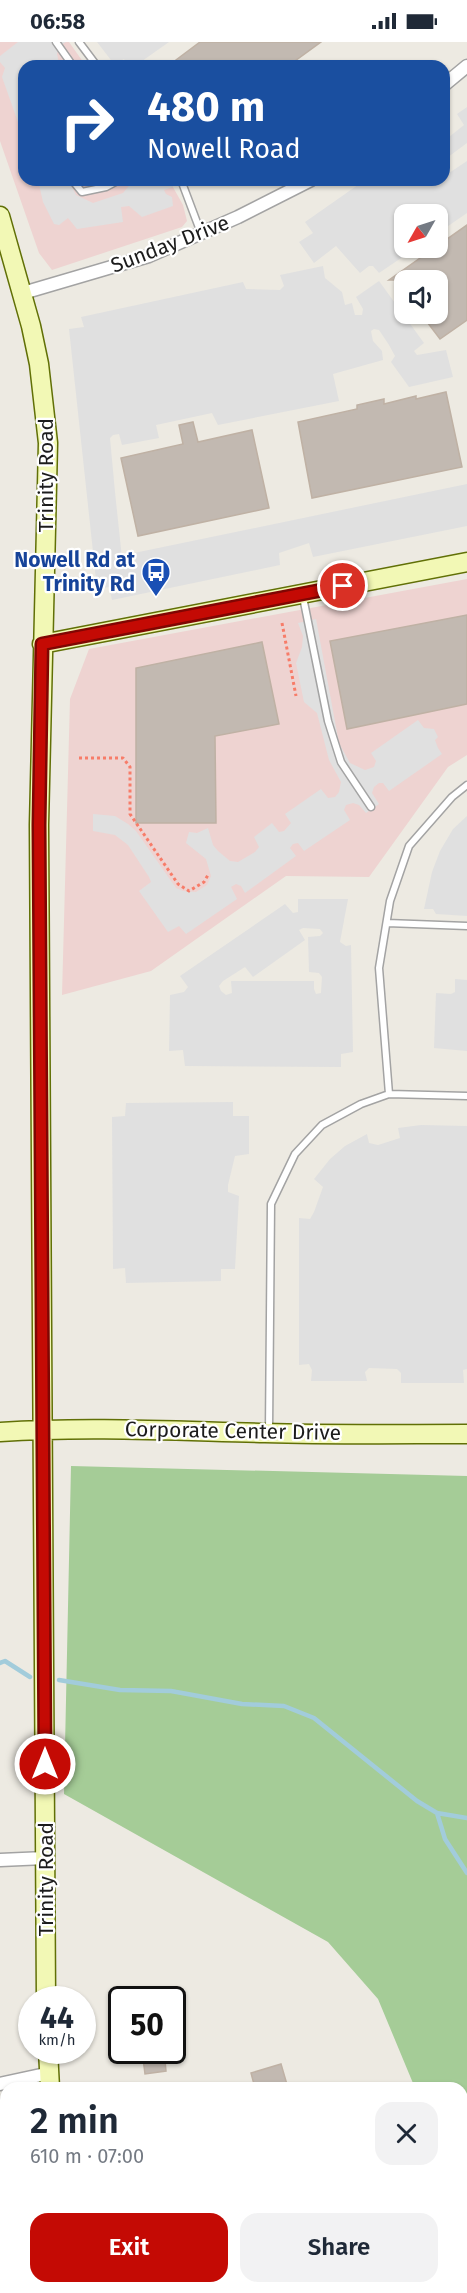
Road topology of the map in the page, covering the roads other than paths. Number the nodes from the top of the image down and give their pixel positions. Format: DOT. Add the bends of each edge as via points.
graph roads {
  1 [pos="56,42"];
  2 [pos="79,42"];
  3 [pos="69,60"];
  4 [pos="92,60"];
  5 [pos="467,66"];
  6 [pos="450,80"];
  7 [pos="76,186"];
  8 [pos="108,186"];
  9 [pos="183,186"];
  10 [pos="300,186"];
  11 [pos="0,216"];
  12 [pos="201,234"];
  13 [pos="23,293"];
  14 [pos="467,562"];
  15 [pos="302,594"];
  16 [pos="42,644"];
  17 [pos="467,785"];
  18 [pos="371,807"];
  19 [pos="387,922"];
  20 [pos="467,926"];
  21 [pos="389,1094"];
  22 [pos="467,1096"];
  23 [pos="42,1429"];
  24 [pos="0,1432"];
  25 [pos="268,1433"];
  26 [pos="467,1434"];
  27 [pos="45,1858"];
  28 [pos="0,1860"];
  29 [pos="46,1986"];
  30 [pos="49,2064"];
  31 [pos="50,2080"];
  32 [pos="25,2082"];
  1 -- 3 [label="lane"];
  2 -- 4 [label="lane"];
  5 -- 6 [label="street"];
  7 -- 8 [label="lane" via="81,192"];
  9 -- 12 [label="lane"];
  10 -- 12 [label="street, Sunday Drive"];
  11 -- 13 [label="main road, Trinity Road"];
  12 -- 13 [label="street, Sunday Drive" via="149,256"];
  13 -- 16 [label="main road, Trinity Road" via="47,424"];
  14 -- 15 [label="main road"];
  15 -- 16 [label="main road"];
  15 -- 18 [label="lane" via="328,721 341,762"];
  16 -- 23 [label="main road, Trinity Road"];
  17 -- 19 [label="lane" via="409,846"];
  19 -- 20 [label="lane"];
  19 -- 21 [label="lane" via="379,968"];
  21 -- 22 [label="lane"];
  21 -- 25 [label="lane" via="322,1125 295,1154 271,1204"];
  23 -- 24 [label="main road, Corporate Center Drive"];
  23 -- 25 [label="main road, Corporate Center Drive"];
  23 -- 27 [label="main road, Trinity Road"];
  25 -- 26 [label="main road, Corporate Center Drive"];
  27 -- 28 [label="street"];
  27 -- 29 [label="main road, Trinity Road"];
  30 -- 31 [label="main road"];
  31 -- 32 [label="street"];
}
